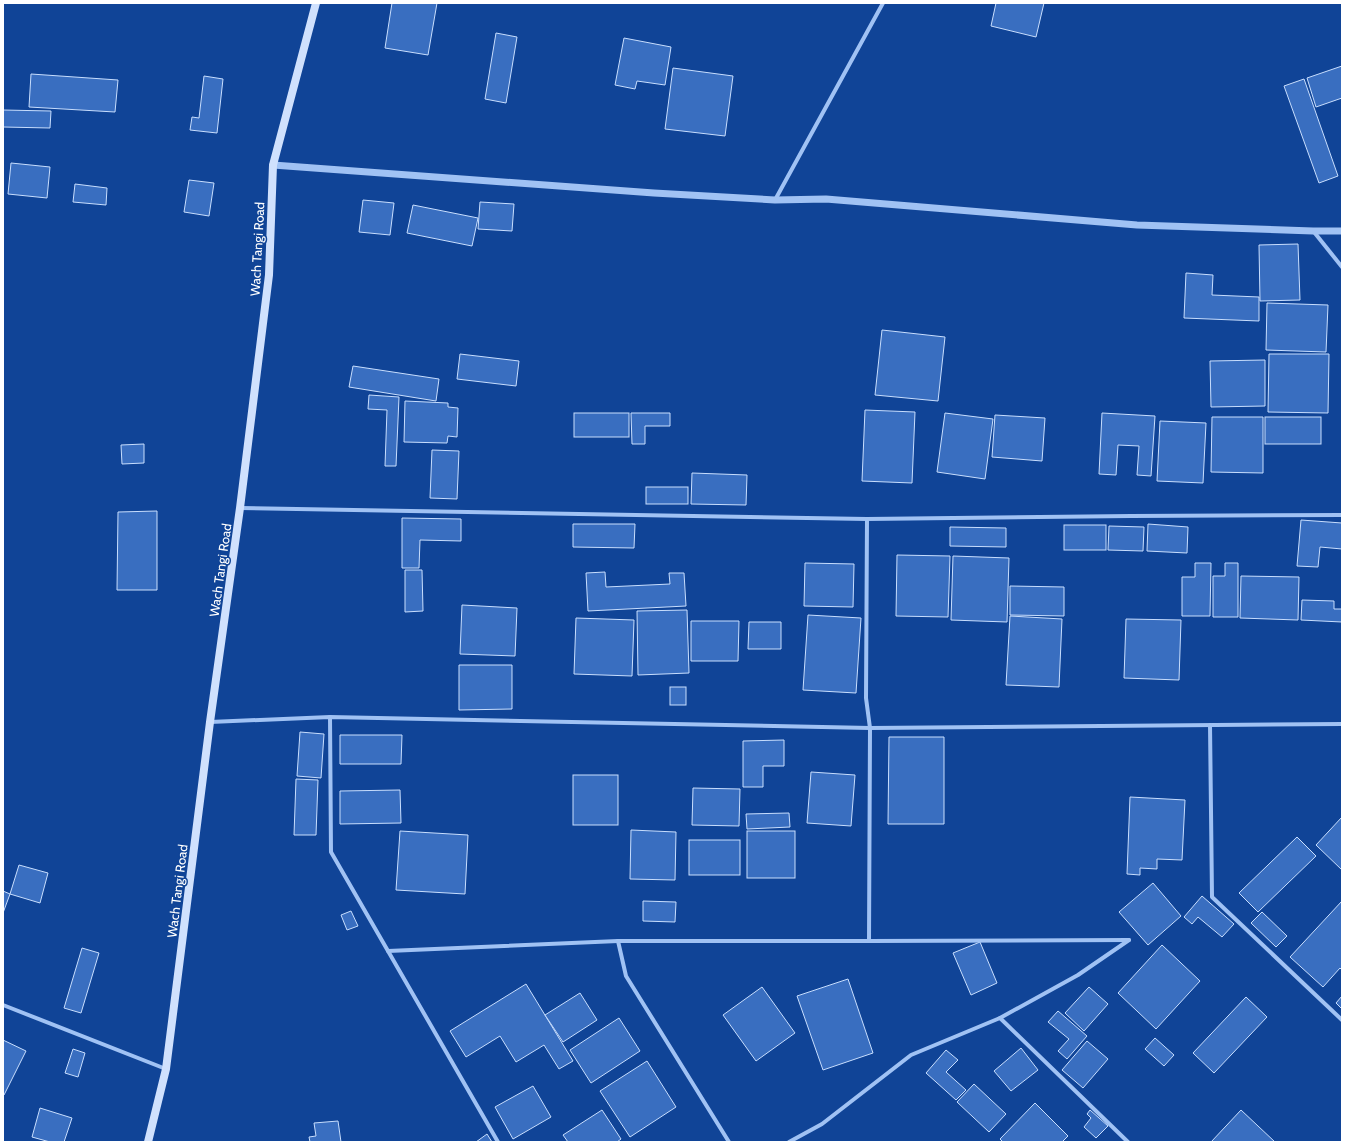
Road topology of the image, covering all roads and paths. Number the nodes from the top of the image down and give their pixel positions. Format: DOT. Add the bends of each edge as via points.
graph roads {
  1 [pos="316,3"];
  2 [pos="883,3"];
  3 [pos="273,166"];
  4 [pos="775,200"];
  5 [pos="1314,231"];
  6 [pos="1342,231"];
  7 [pos="1342,267"];
  8 [pos="240,508"];
  9 [pos="1342,515"];
  10 [pos="867,519"];
  11 [pos="330,717"];
  12 [pos="210,722"];
  13 [pos="1342,724"];
  14 [pos="1210,725"];
  15 [pos="870,728"];
  16 [pos="618,941"];
  17 [pos="869,941"];
  18 [pos="388,952"];
  19 [pos="3,1005"];
  20 [pos="1000,1018"];
  21 [pos="1342,1020"];
  22 [pos="166,1069"];
  23 [pos="148,1142"];
  24 [pos="498,1142"];
  25 [pos="729,1142"];
  26 [pos="789,1142"];
  27 [pos="1128,1142"];
  1 -- 3 [label="main road, Wach Tangi Road"];
  2 -- 4 [label="street"];
  3 -- 4 [label="street"];
  3 -- 8 [label="main road, Wach Tangi Road" via="269,275"];
  4 -- 5 [label="street" via="826,199 1137,225"];
  5 -- 6 [label="street"];
  5 -- 7 [label="street"];
  8 -- 10 [label="street"];
  8 -- 12 [label="main road, Wach Tangi Road"];
  9 -- 10 [label="street"];
  10 -- 15 [label="street" via="866,698"];
  11 -- 12 [label="street"];
  11 -- 15 [label="street"];
  11 -- 18 [label="street" via="331,852"];
  12 -- 22 [label="main road, Wach Tangi Road"];
  13 -- 14 [label="street"];
  14 -- 15 [label="street"];
  14 -- 21 [label="street" via="1212,897"];
  15 -- 17 [label="street"];
  16 -- 17 [label="street"];
  16 -- 18 [label="street"];
  16 -- 25 [label="street" via="626,976"];
  17 -- 20 [label="street" via="1129,940 1078,975"];
  18 -- 24 [label="street"];
  19 -- 22 [label="street"];
  20 -- 26 [label="street" via="911,1055 822,1124"];
  20 -- 27 [label="street"];
  22 -- 23 [label="main road, Wach Tangi Road"];
}
